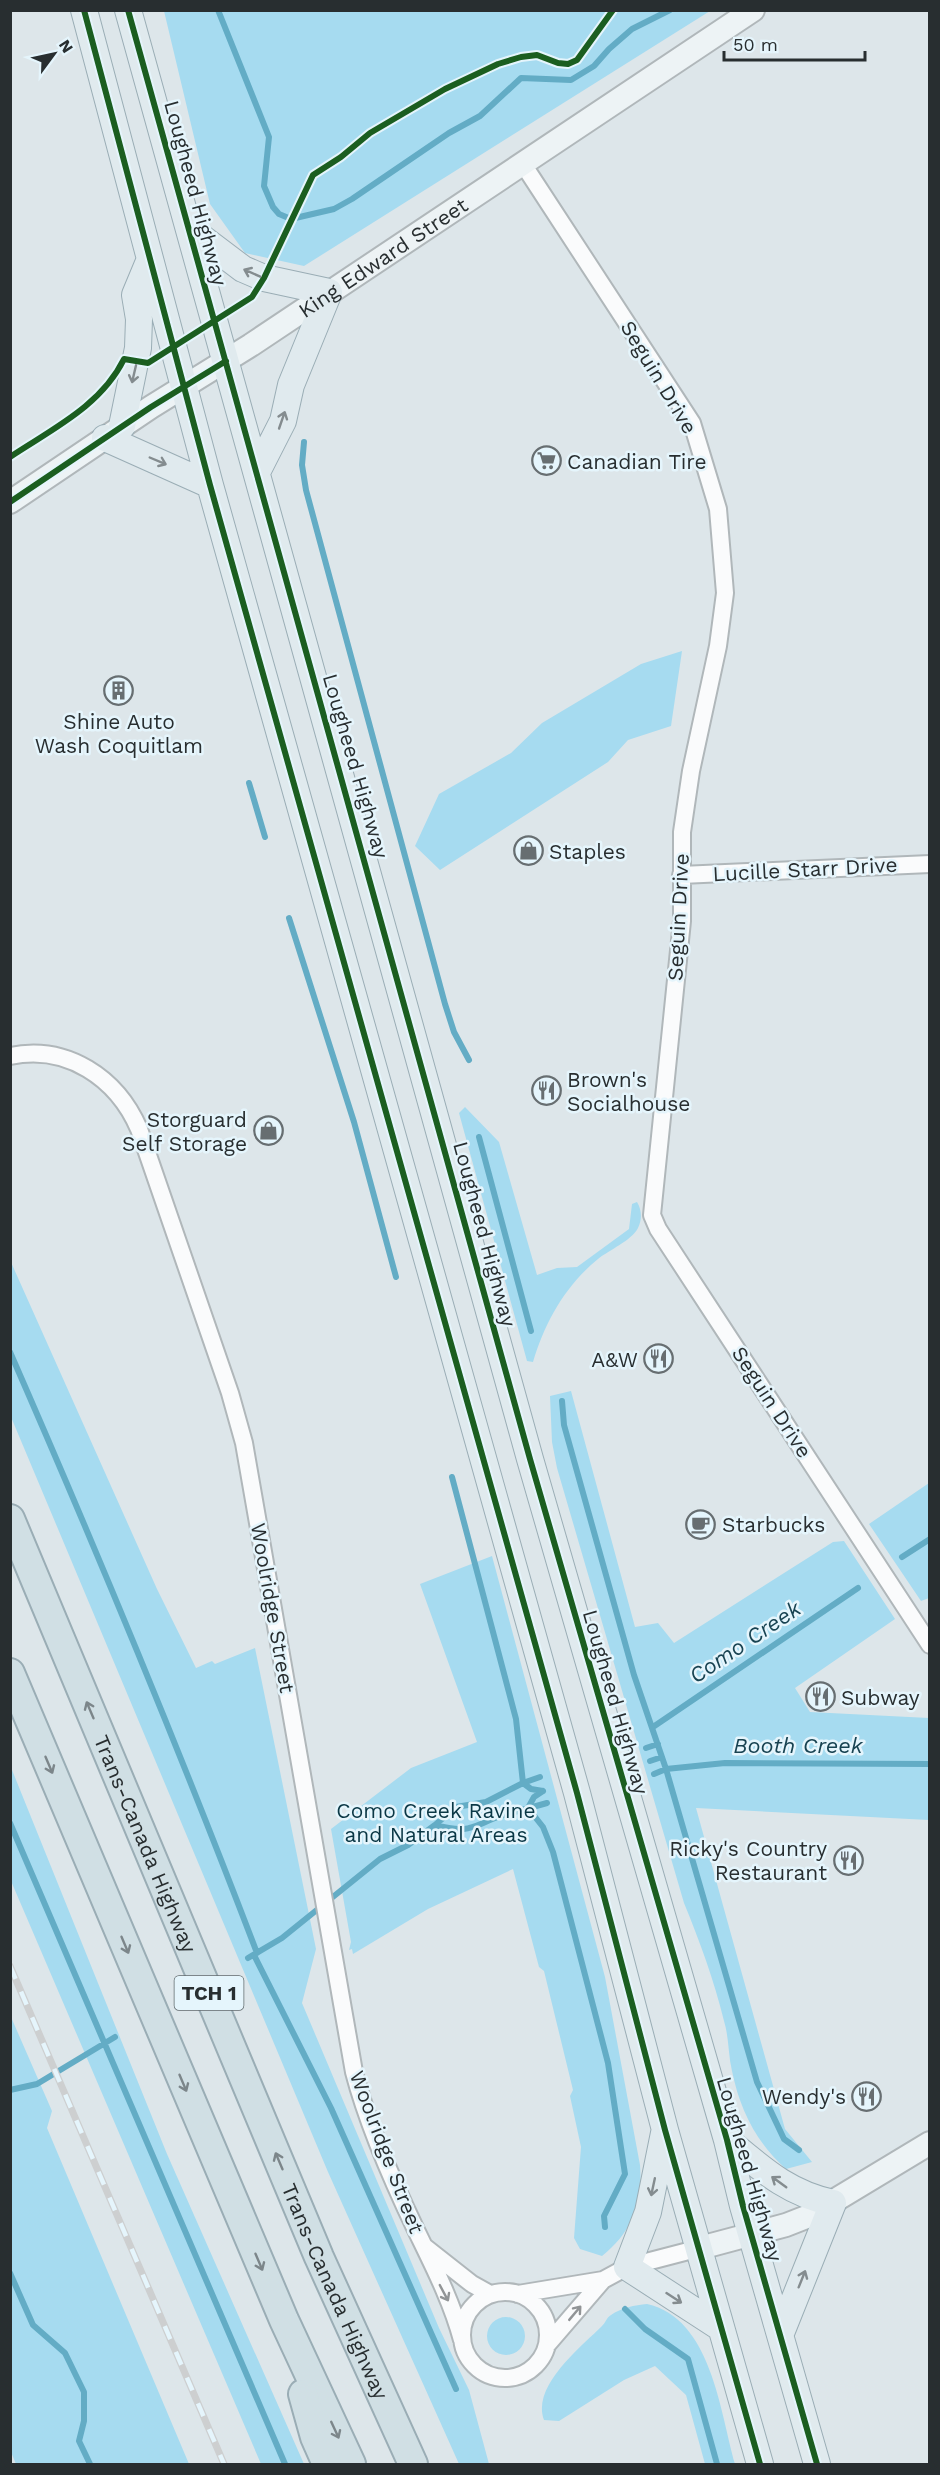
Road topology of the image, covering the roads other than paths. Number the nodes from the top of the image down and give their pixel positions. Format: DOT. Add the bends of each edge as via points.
graph roads {
  1 [pos="84,10"];
  2 [pos="128,10"];
  3 [pos="753,10"];
  4 [pos="523,164"];
  5 [pos="190,229"];
  6 [pos="150,259"];
  7 [pos="329,292"];
  8 [pos="226,361"];
  9 [pos="186,386"];
  10 [pos="114,432"];
  11 [pos="257,472"];
  12 [pos="210,486"];
  13 [pos="10,502"];
  14 [pos="930,864"];
  15 [pos="681,874"];
  16 [pos="10,1056"];
  17 [pos="10,1519"];
  18 [pos="930,1645"];
  19 [pos="10,1672"];
  20 [pos="665,2130"];
  21 [pos="727,2140"];
  22 [pos="929,2142"];
  23 [pos="833,2204"];
  24 [pos="752,2235"];
  25 [pos="424,2247"];
  26 [pos="700,2248"];
  27 [pos="627,2267"];
  28 [pos="603,2280"];
  29 [pos="490,2294"];
  30 [pos="518,2294"];
  31 [pos="284,2320"];
  32 [pos="720,2328"];
  33 [pos="781,2333"];
  34 [pos="462,2340"];
  35 [pos="547,2345"];
  36 [pos="327,2464"];
  37 [pos="351,2464"];
  38 [pos="413,2464"];
  39 [pos="760,2464"];
  40 [pos="817,2464"];
  1 -- 6 [label="main road"];
  2 -- 5 [label="main road, Lougheed Highway"];
  3 -- 4 [label="main road, King Edward Street"];
  4 -- 7 [label="main road, King Edward Street"];
  4 -- 15 [label="street, Seguin Drive" via="692,423 718,509 725,593 718,646 691,771 682,832"];
  7 -- 5 [label="main road, one-way" via="264,278 243,269"];
  5 -- 8 [label="main road, Lougheed Highway"];
  6 -- 9 [label="main road"];
  6 -- 10 [label="main road, one-way" via="135,295 138,348"];
  7 -- 8 [label="main road, King Edward Street"];
  11 -- 7 [label="main road, one-way" via="283,421 291,385"];
  8 -- 9 [label="main road, King Edward Street"];
  8 -- 11 [label="main road, Lougheed Highway"];
  9 -- 10 [label="main road, King Edward Street"];
  9 -- 12 [label="main road"];
  10 -- 12 [label="main road, one-way"];
  10 -- 13 [label="main road, King Edward Street"];
  11 -- 21 [label="main road, Lougheed Highway" via="530,1459"];
  12 -- 20 [label="main road" via="577,1793"];
  14 -- 15 [label="street, Lucille Starr Drive"];
  15 -- 18 [label="street, Seguin Drive" via="682,921 652,1215"];
  16 -- 25 [label="street, Woolridge Street" via="43,1054 89,1069 120,1095 139,1129 244,1443 351,2060 358,2087"];
  38 -- 17 [label="highway, Trans-Canada Highway / TCH 1, one-way" via="318,2257"];
  19 -- 31 [label="highway, TCH 1, one-way"];
  20 -- 26 [label="main road"];
  20 -- 27 [label="main road, one-way" via="648,2212"];
  23 -- 21 [label="main road, one-way" via="784,2186"];
  21 -- 24 [label="main road, Lougheed Highway"];
  22 -- 23 [label="main road"];
  23 -- 24 [label="main road"];
  33 -- 23 [label="main road, one-way"];
  24 -- 26 [label="main road"];
  24 -- 33 [label="main road, Lougheed Highway"];
  25 -- 29 [label="street, Woolridge Street"];
  25 -- 34 [label="street, Woolridge Street, one-way"];
  26 -- 27 [label="street"];
  26 -- 32 [label="main road"];
  27 -- 28 [label="street"];
  27 -- 32 [label="main road, one-way"];
  28 -- 30 [label="street"];
  35 -- 28 [label="street, one-way"];
  29 -- 30 [label="street"];
  29 -- 34 [label="street" via="468,2312"];
  30 -- 35 [label="street" via="539,2308 548,2332"];
  31 -- 36 [label="highway" via="315,2437"];
  31 -- 37 [label="highway, TCH 1, one-way"];
  32 -- 39 [label="main road"];
  33 -- 40 [label="main road, Lougheed Highway"];
  34 -- 35 [label="street" via="476,2368 502,2379 517,2378 530,2371"];
}
